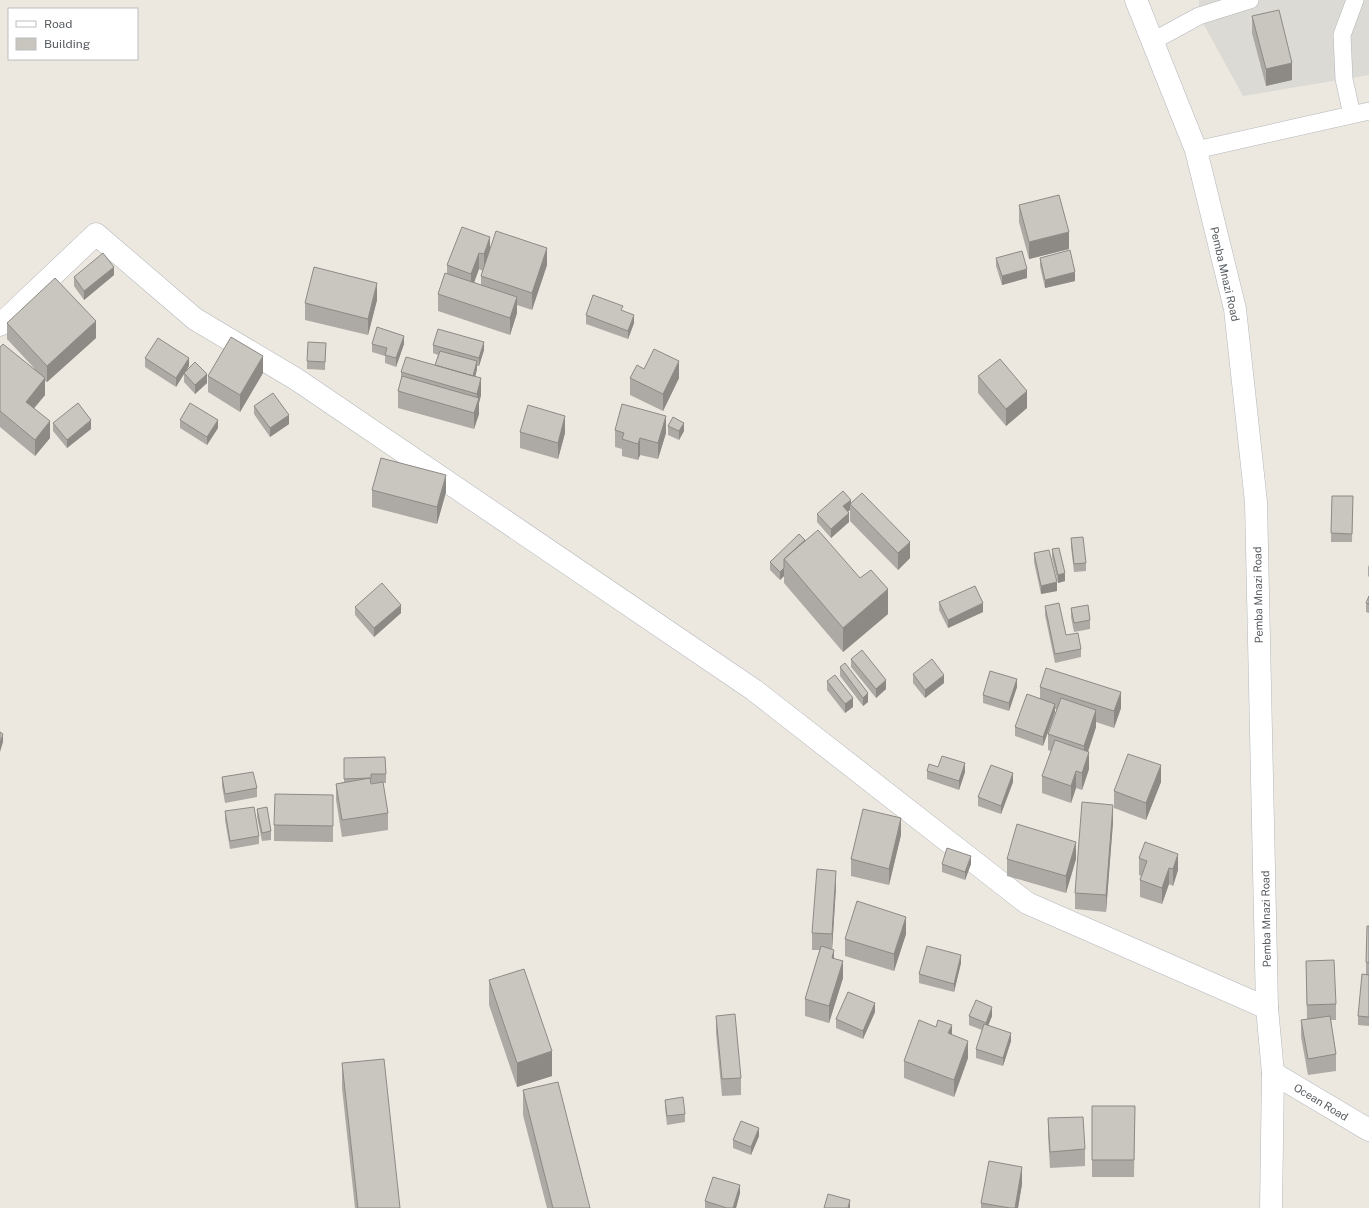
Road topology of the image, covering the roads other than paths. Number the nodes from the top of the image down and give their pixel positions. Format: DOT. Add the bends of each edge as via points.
graph roads {
  1 [pos="1136,0"];
  2 [pos="1250,0"];
  3 [pos="1355,0"];
  4 [pos="1152,41"];
  5 [pos="1369,111"];
  6 [pos="1352,115"];
  7 [pos="1196,150"];
  8 [pos="0,325"];
  9 [pos="1268,1008"];
  10 [pos="1273,1073"];
  11 [pos="1369,1130"];
  12 [pos="1272,1208"];
  1 -- 4 [label="street, Pemba Mnazi Road"];
  2 -- 4 [label="lane" via="1199,16"];
  3 -- 6 [label="lane" via="1342,35 1344,79"];
  4 -- 7 [label="street, Pemba Mnazi Road"];
  5 -- 6 [label="lane"];
  6 -- 7 [label="lane"];
  7 -- 9 [label="street, Pemba Mnazi Road" via="1235,309 1256,502"];
  8 -- 9 [label="street" via="96,234 195,319 296,379 754,690 1027,902"];
  9 -- 10 [label="street, Pemba Mnazi Road"];
  10 -- 11 [label="street, Ocean Road"];
  10 -- 12 [label="street, Pemba Mnazi Road"];
}
